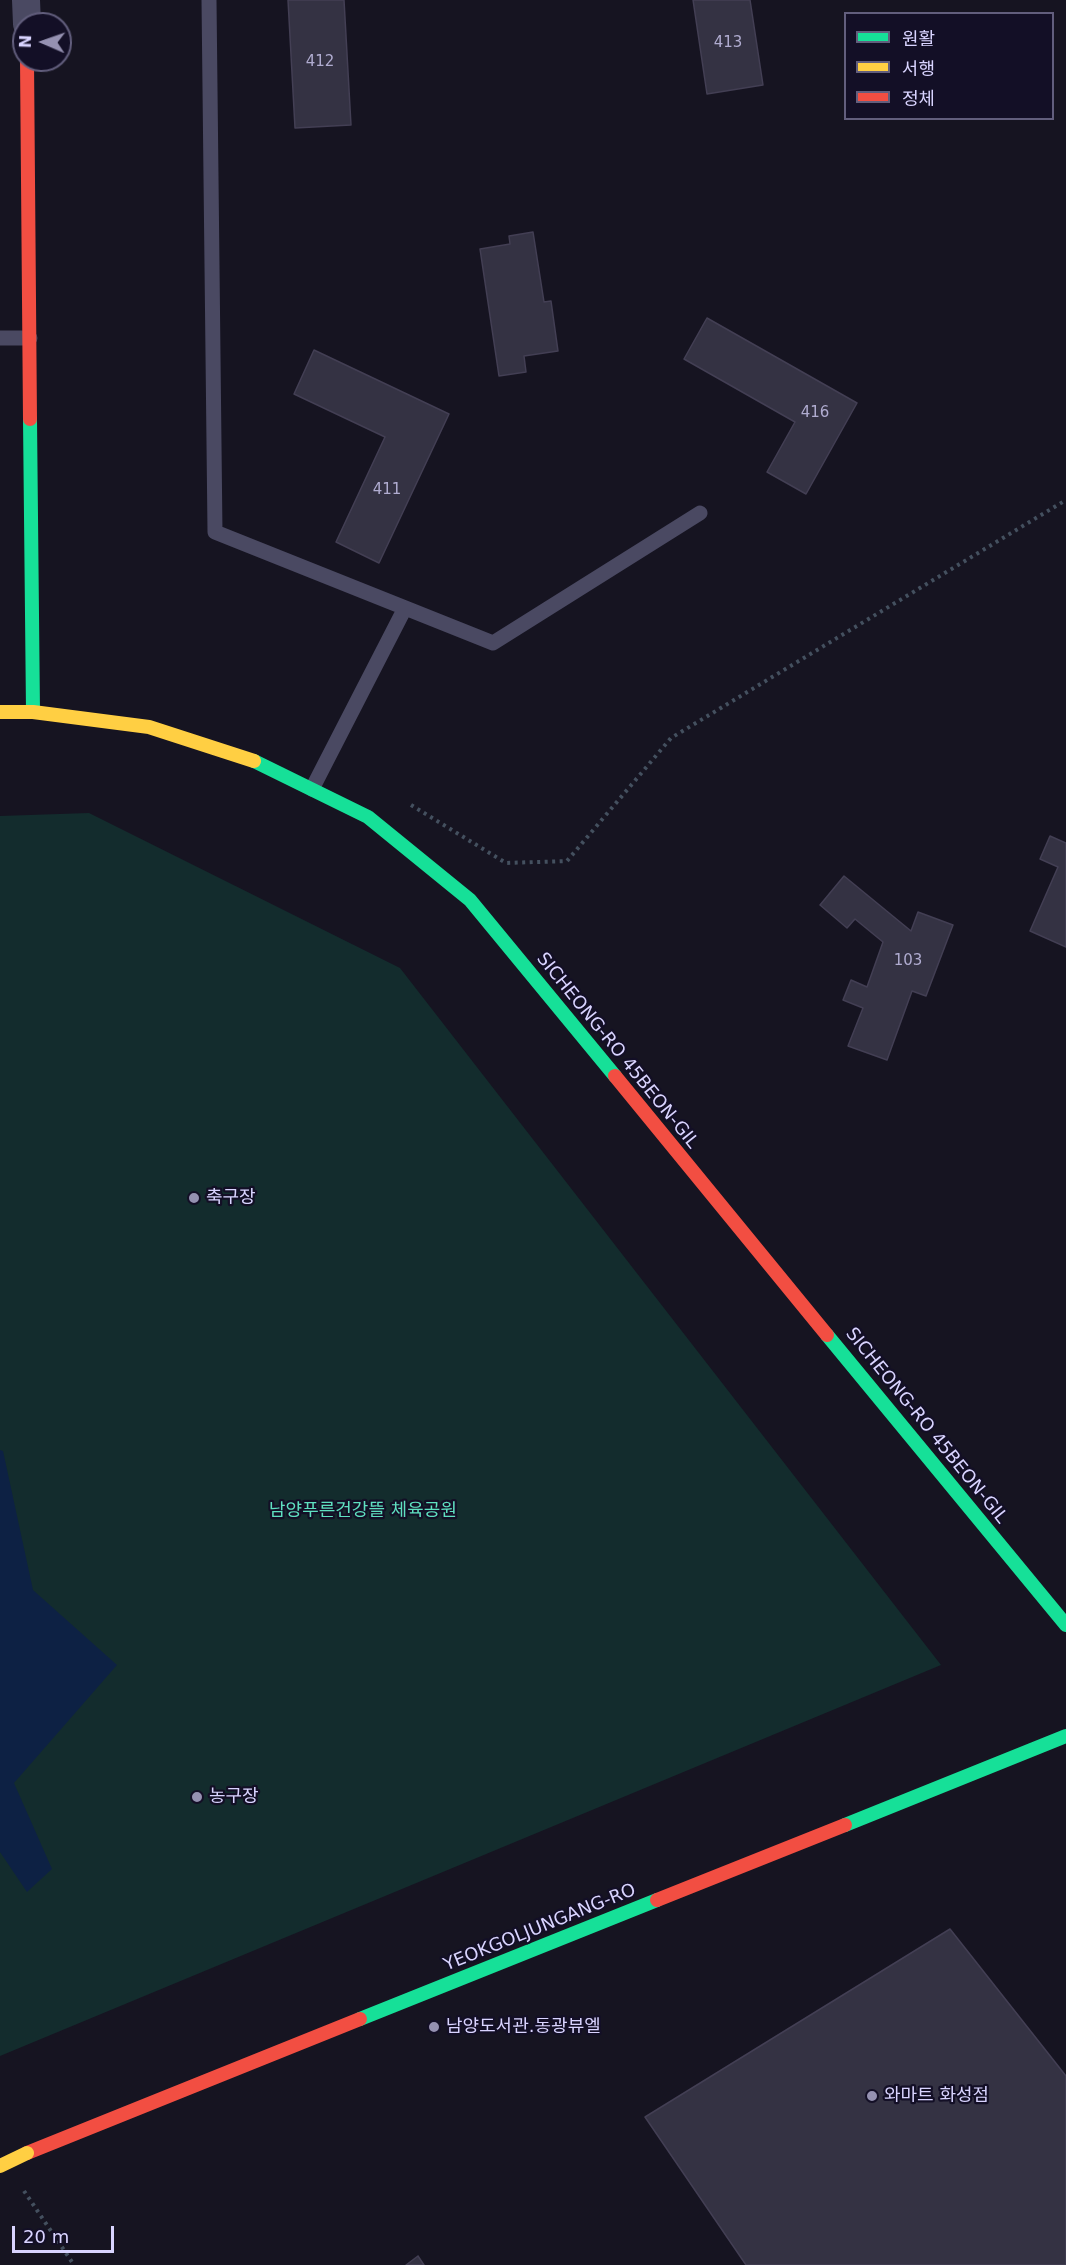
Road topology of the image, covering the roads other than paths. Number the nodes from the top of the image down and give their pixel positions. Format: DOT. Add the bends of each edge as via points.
graph roads {
  1 [pos="209,0"];
  2 [pos="27,72"];
  3 [pos="0,338"];
  4 [pos="30,338"];
  5 [pos="700,513"];
  6 [pos="405,608"];
  7 [pos="0,712"];
  8 [pos="33,712"];
  9 [pos="312,789"];
  10 [pos="1066,1625"];
  11 [pos="1066,1736"];
  12 [pos="0,2166"];
  1 -- 6 [label="lane" via="215,532"];
  2 -- 4 [label="street"];
  3 -- 4 [label="lane"];
  4 -- 8 [label="street"];
  5 -- 6 [label="lane" via="493,643"];
  6 -- 9 [label="lane"];
  7 -- 8 [label="street, SICHEONG-RO 45BEON-GIL"];
  8 -- 9 [label="street, SICHEONG-RO 45BEON-GIL" via="149,727 257,762"];
  9 -- 10 [label="street, SICHEONG-RO 45BEON-GIL" via="368,817 470,900"];
  11 -- 12 [label="street, YEOKGOLJUNGANG-RO, bridge"];
}
